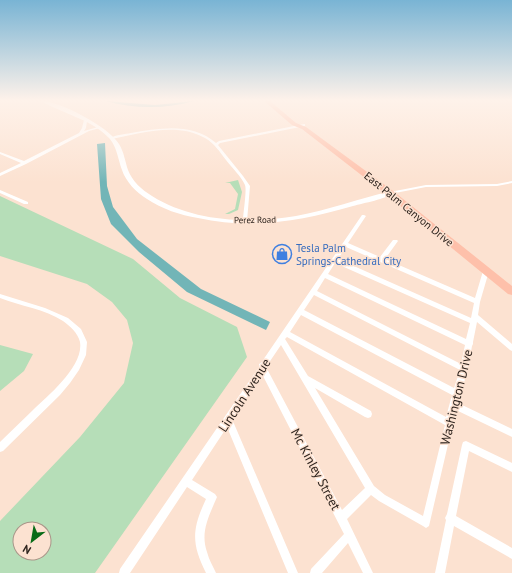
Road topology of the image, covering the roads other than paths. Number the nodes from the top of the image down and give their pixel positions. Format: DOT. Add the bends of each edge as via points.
graph roads {
  1 [pos="83,128"];
  2 [pos="98,128"];
  3 [pos="295,128"];
  4 [pos="304,128"];
  5 [pos="76,138"];
  6 [pos="112,138"];
  7 [pos="216,145"];
  8 [pos="0,153"];
  9 [pos="25,163"];
  10 [pos="0,175"];
  11 [pos="512,182"];
  12 [pos="0,191"];
  13 [pos="390,193"];
  14 [pos="26,203"];
  15 [pos="364,216"];
  16 [pos="246,221"];
  17 [pos="395,241"];
  18 [pos="344,244"];
  19 [pos="334,260"];
  20 [pos="381,260"];
  21 [pos="486,271"];
  22 [pos="324,275"];
  23 [pos="512,291"];
  24 [pos="313,292"];
  25 [pos="0,296"];
  26 [pos="477,302"];
  27 [pos="300,311"];
  28 [pos="474,319"];
  29 [pos="286,333"];
  30 [pos="281,339"];
  31 [pos="470,344"];
  32 [pos="512,348"];
  33 [pos="262,366"];
  34 [pos="464,369"];
  35 [pos="305,378"];
  36 [pos="456,393"];
  37 [pos="453,406"];
  38 [pos="368,414"];
  39 [pos="228,419"];
  40 [pos="449,423"];
  41 [pos="512,433"];
  42 [pos="0,448"];
  43 [pos="512,468"];
  44 [pos="186,482"];
  45 [pos="371,489"];
  46 [pos="341,518"];
  47 [pos="450,518"];
  48 [pos="348,535"];
  49 [pos="512,554"];
  50 [pos="126,572"];
  51 [pos="211,573"];
  52 [pos="293,573"];
  53 [pos="315,573"];
  54 [pos="368,573"];
  55 [pos="440,573"];
  1 -- 5 [label="street"];
  2 -- 5 [label="street" via="88,130"];
  2 -- 6 [label="main road, Perez Road"];
  3 -- 7 [label="street"];
  4 -- 13 [label="main road, East Palm Canyon Drive"];
  5 -- 9 [label="street"];
  6 -- 7 [label="street" via="158,130 182,130 206,137"];
  6 -- 16 [label="main road, Perez Road" via="127,177 144,194 187,213 226,221"];
  7 -- 16 [label="street" via="248,186"];
  8 -- 9 [label="street"];
  9 -- 10 [label="street"];
  11 -- 13 [label="street, Perez Road" via="497,185 426,186"];
  12 -- 14 [label="street"];
  13 -- 16 [label="main road, Perez Road" via="295,219"];
  13 -- 21 [label="main road, East Palm Canyon Drive"];
  15 -- 18 [label="street, Lincoln Avenue"];
  17 -- 20 [label="street"];
  18 -- 19 [label="street, Lincoln Avenue"];
  18 -- 20 [label="street"];
  19 -- 22 [label="street, Lincoln Avenue"];
  19 -- 28 [label="street"];
  20 -- 26 [label="street"];
  21 -- 23 [label="main road, East Palm Canyon Drive"];
  21 -- 26 [label="street, Washington Drive"];
  22 -- 24 [label="street, Lincoln Avenue"];
  22 -- 31 [label="street"];
  24 -- 27 [label="street, Lincoln Avenue"];
  24 -- 34 [label="street"];
  25 -- 42 [label="street" via="66,320 77,328 83,339 84,351 68,382"];
  26 -- 28 [label="street, Washington Drive"];
  27 -- 29 [label="street, Lincoln Avenue"];
  27 -- 36 [label="street"];
  28 -- 31 [label="street, Washington Drive"];
  28 -- 32 [label="street"];
  29 -- 30 [label="street, Lincoln Avenue"];
  29 -- 40 [label="street"];
  30 -- 33 [label="street, Lincoln Avenue"];
  30 -- 35 [label="street"];
  31 -- 34 [label="street, Washington Drive"];
  33 -- 39 [label="street, Lincoln Avenue"];
  33 -- 46 [label="street, Mc Kinley Street"];
  34 -- 36 [label="street, Washington Drive"];
  35 -- 38 [label="street"];
  35 -- 45 [label="street"];
  36 -- 37 [label="street, Washington Drive"];
  37 -- 40 [label="street, Washington Drive"];
  37 -- 41 [label="street"];
  39 -- 44 [label="street, Lincoln Avenue"];
  39 -- 52 [label="street"];
  40 -- 45 [label="street, Washington Drive" via="426,523"];
  43 -- 47 [label="street" via="466,445"];
  44 -- 50 [label="street, Lincoln Avenue"];
  44 -- 51 [label="street" via="212,497 203,515 199,537 201,554"];
  45 -- 46 [label="street"];
  46 -- 48 [label="street, Mc Kinley Street"];
  47 -- 49 [label="street"];
  47 -- 55 [label="street"];
  48 -- 53 [label="street"];
  48 -- 54 [label="street, Mc Kinley Street"];
}
